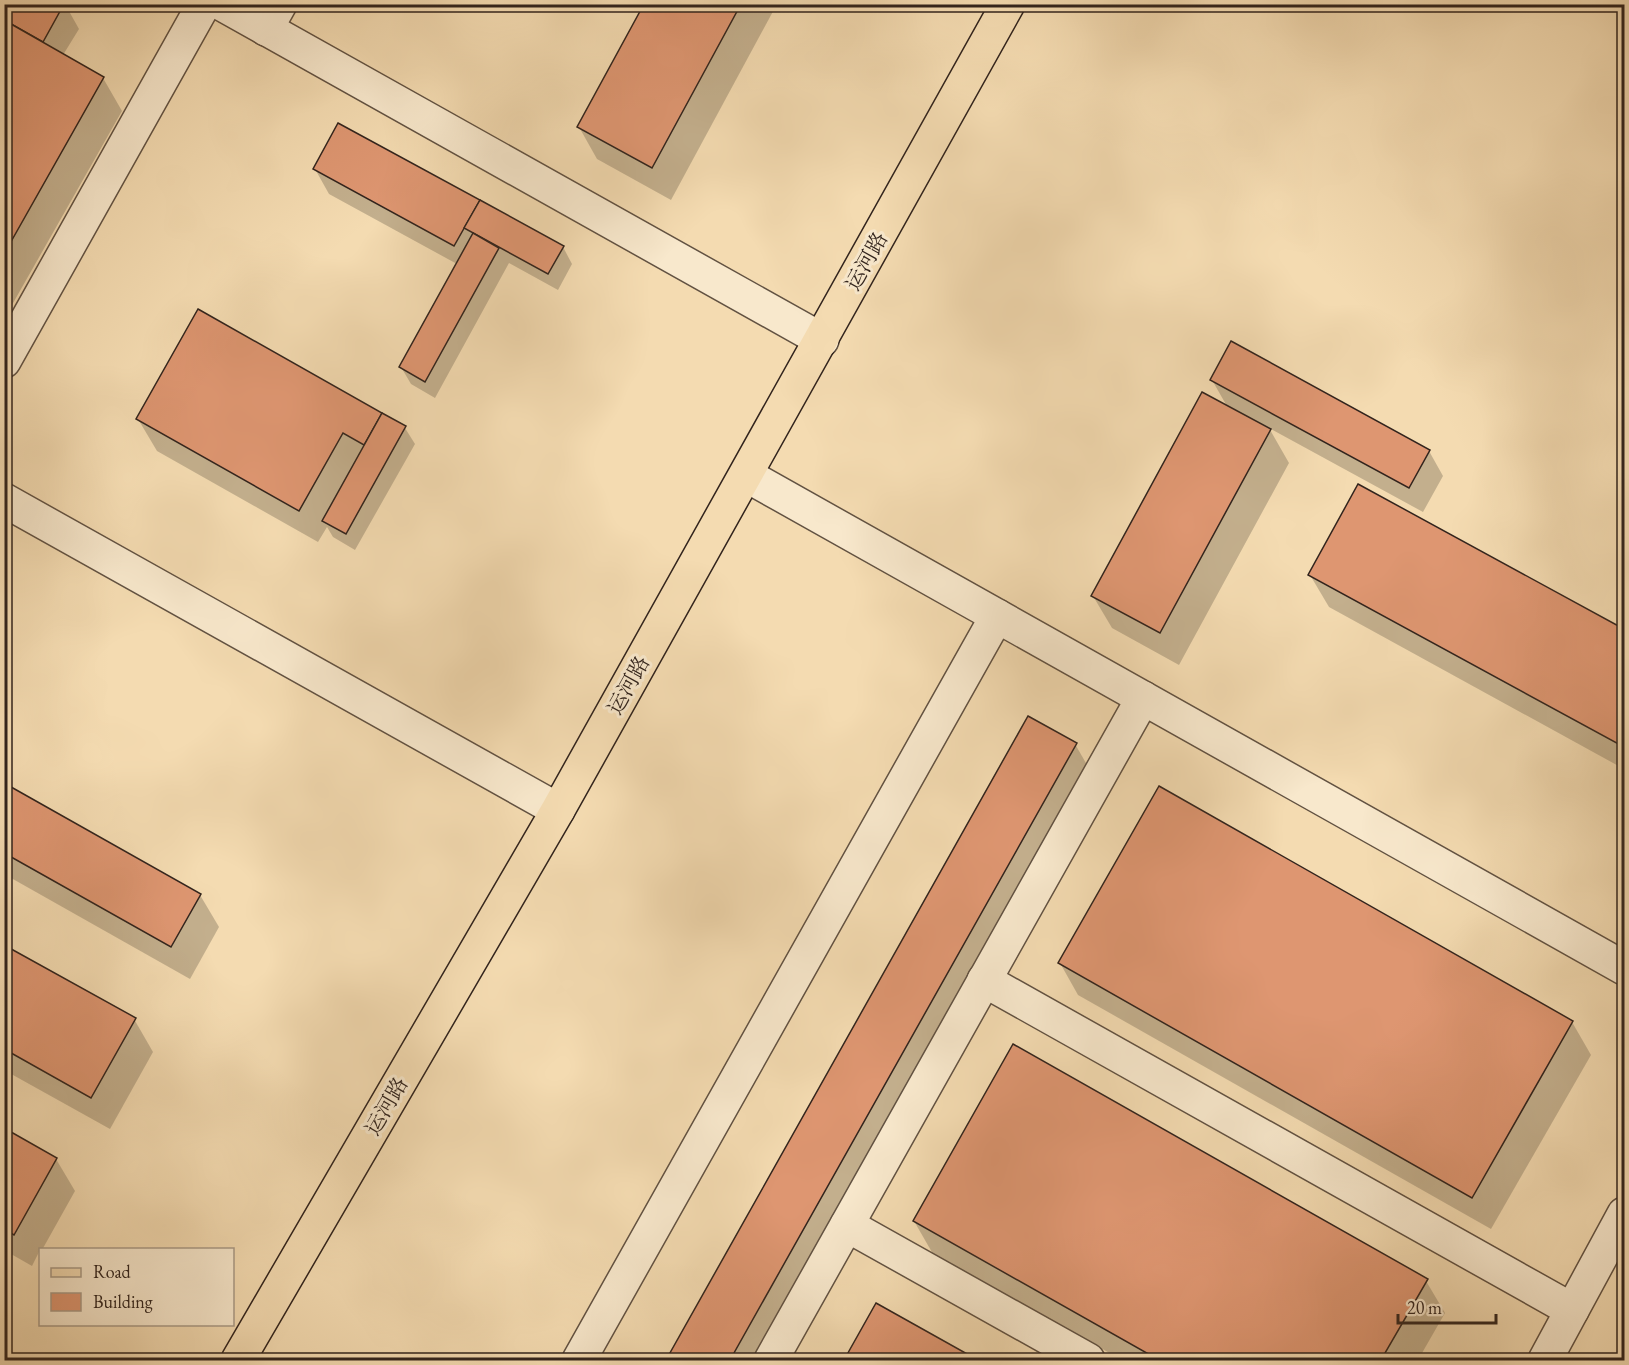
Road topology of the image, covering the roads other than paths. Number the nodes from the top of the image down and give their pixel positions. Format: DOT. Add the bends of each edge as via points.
graph roads {
  1 [pos="1008,4"];
  2 [pos="202,7"];
  3 [pos="273,17"];
  4 [pos="822,340"];
  5 [pos="4,361"];
  6 [pos="746,475"];
  7 [pos="4,500"];
  8 [pos="997,616"];
  9 [pos="1143,698"];
  10 [pos="558,810"];
  11 [pos="1624,968"];
  12 [pos="984,981"];
  13 [pos="1624,1214"];
  14 [pos="847,1225"];
  15 [pos="1572,1310"];
  16 [pos="238,1360"];
  17 [pos="579,1360"];
  18 [pos="771,1360"];
  19 [pos="1088,1360"];
  20 [pos="1545,1360"];
  1 -- 4 [label="main road, 运河路"];
  2 -- 3 [label="lane"];
  2 -- 5 [label="lane"];
  3 -- 4 [label="lane"];
  4 -- 6 [label="main road, 运河路"];
  6 -- 8 [label="lane"];
  6 -- 10 [label="main road, 运河路"];
  7 -- 10 [label="lane"];
  8 -- 9 [label="lane"];
  8 -- 17 [label="lane"];
  9 -- 11 [label="lane"];
  9 -- 12 [label="lane"];
  10 -- 16 [label="main road, 运河路"];
  12 -- 14 [label="lane"];
  12 -- 15 [label="lane"];
  13 -- 15 [label="lane"];
  14 -- 18 [label="lane"];
  14 -- 19 [label="lane"];
  15 -- 20 [label="lane"];
}
